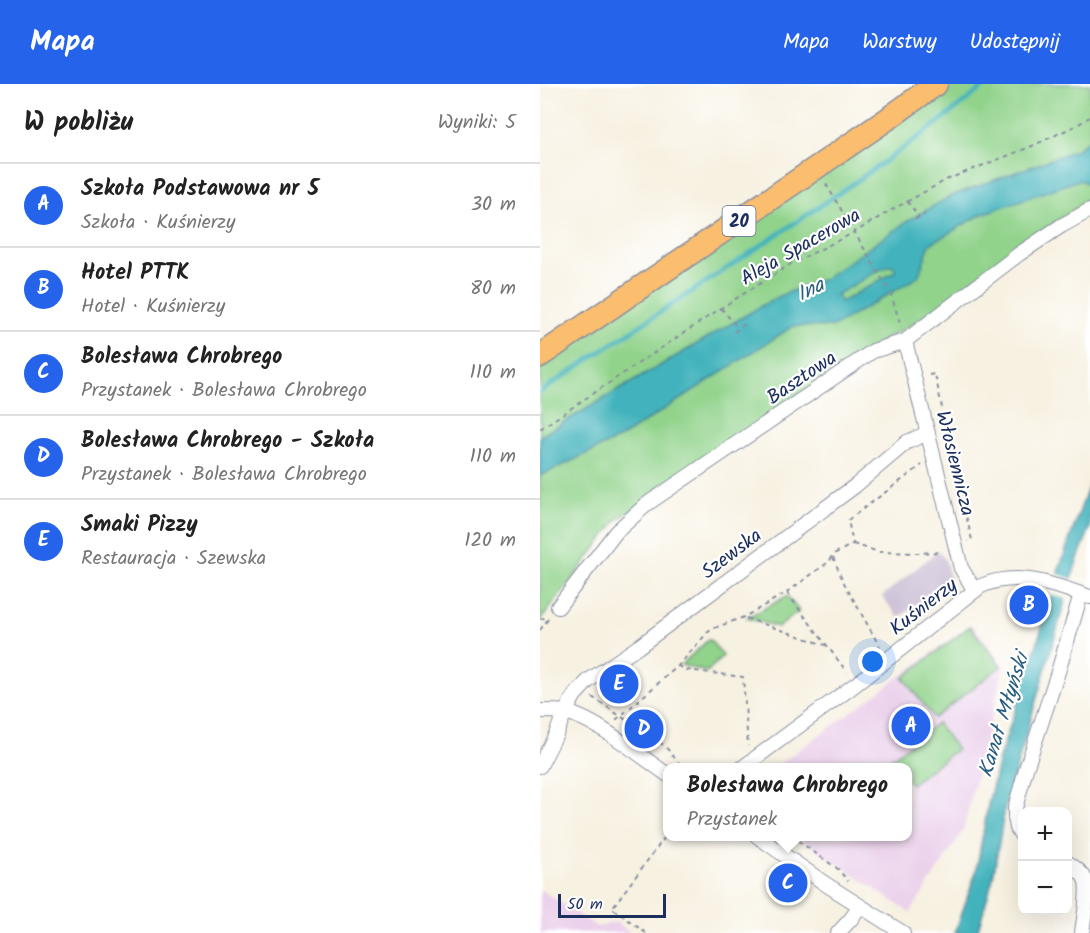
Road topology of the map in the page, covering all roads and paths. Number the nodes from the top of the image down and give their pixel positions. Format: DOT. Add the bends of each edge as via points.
graph roads {
  1 [pos="936,84"];
  2 [pos="1090,117"];
  3 [pos="830,189"];
  4 [pos="907,201"];
  5 [pos="1090,210"];
  6 [pos="925,214"];
  7 [pos="919,217"];
  8 [pos="915,219"];
  9 [pos="855,232"];
  10 [pos="721,308"];
  11 [pos="745,324"];
  12 [pos="738,328"];
  13 [pos="734,332"];
  14 [pos="905,341"];
  15 [pos="540,356"];
  16 [pos="923,376"];
  17 [pos="540,429"];
  18 [pos="928,433"];
  19 [pos="927,461"];
  20 [pos="962,543"];
  21 [pos="854,544"];
  22 [pos="949,551"];
  23 [pos="832,555"];
  24 [pos="975,591"];
  25 [pos="786,593"];
  26 [pos="1081,594"];
  27 [pos="554,612"];
  28 [pos="744,617"];
  29 [pos="540,619"];
  30 [pos="828,646"];
  31 [pos="882,650"];
  32 [pos="678,666"];
  33 [pos="856,684"];
  34 [pos="575,695"];
  35 [pos="541,710"];
  36 [pos="565,712"];
  37 [pos="621,716"];
  38 [pos="616,720"];
  39 [pos="748,749"];
  40 [pos="679,763"];
  41 [pos="749,763"];
  42 [pos="540,766"];
  43 [pos="663,771"];
  44 [pos="1018,829"];
  45 [pos="663,840"];
  46 [pos="763,841"];
  47 [pos="1072,866"];
  48 [pos="860,906"];
  49 [pos="646,933"];
  50 [pos="838,933"];
  51 [pos="903,933"];
  52 [pos="1082,933"];
  1 -- 15 [label="main road, 20"];
  2 -- 4 [label="path, Aleja Spacerowa"];
  3 -- 9 [label="path"];
  4 -- 7 [label="path"];
  4 -- 9 [label="path, Aleja Spacerowa"];
  5 -- 14 [label="street, Basztowa" via="1019,254"];
  6 -- 7 [label="path"];
  7 -- 8 [label="path"];
  9 -- 10 [label="path, Aleja Spacerowa" via="791,264"];
  9 -- 14 [label="path" via="891,294"];
  10 -- 12 [label="path"];
  10 -- 17 [label="path, Aleja Spacerowa"];
  11 -- 12 [label="path"];
  12 -- 13 [label="path"];
  14 -- 18 [label="street, Włosiennicza"];
  14 -- 27 [label="street, Basztowa" via="873,351 647,504 616,532"];
  16 -- 20 [label="path" via="935,374 972,540"];
  18 -- 24 [label="street, Włosiennicza" via="961,567"];
  18 -- 34 [label="street, Szewska" via="907,442 855,486 588,681"];
  19 -- 21 [label="path" via="848,520"];
  21 -- 22 [label="path" via="879,552"];
  21 -- 23 [label="path"];
  23 -- 25 [label="path" via="830,561"];
  23 -- 31 [label="path"];
  24 -- 26 [label="street, Kuśnierzy" via="1002,580 1031,579"];
  24 -- 33 [label="street, Kuśnierzy"];
  25 -- 28 [label="path"];
  25 -- 30 [label="path"];
  26 -- 44 [label="street" via="1015,808"];
  27 -- 29 [label="path"];
  28 -- 30 [label="path"];
  28 -- 32 [label="path" via="708,632"];
  30 -- 33 [label="path"];
  32 -- 37 [label="path"];
  32 -- 39 [label="path" via="743,677"];
  33 -- 41 [label="street, Kuśnierzy"];
  34 -- 36 [label="street, Szewska"];
  34 -- 37 [label="path" via="589,695"];
  35 -- 36 [label="street"];
  36 -- 42 [label="street, Szewska"];
  36 -- 43 [label="street" via="588,721"];
  37 -- 38 [label="path"];
  37 -- 40 [label="path" via="665,746"];
  45 -- 49 [label="path" via="612,908"];
  46 -- 48 [label="street"];
  47 -- 52 [label="street" via="1086,880"];
  48 -- 50 [label="street"];
  48 -- 51 [label="street"];
}
